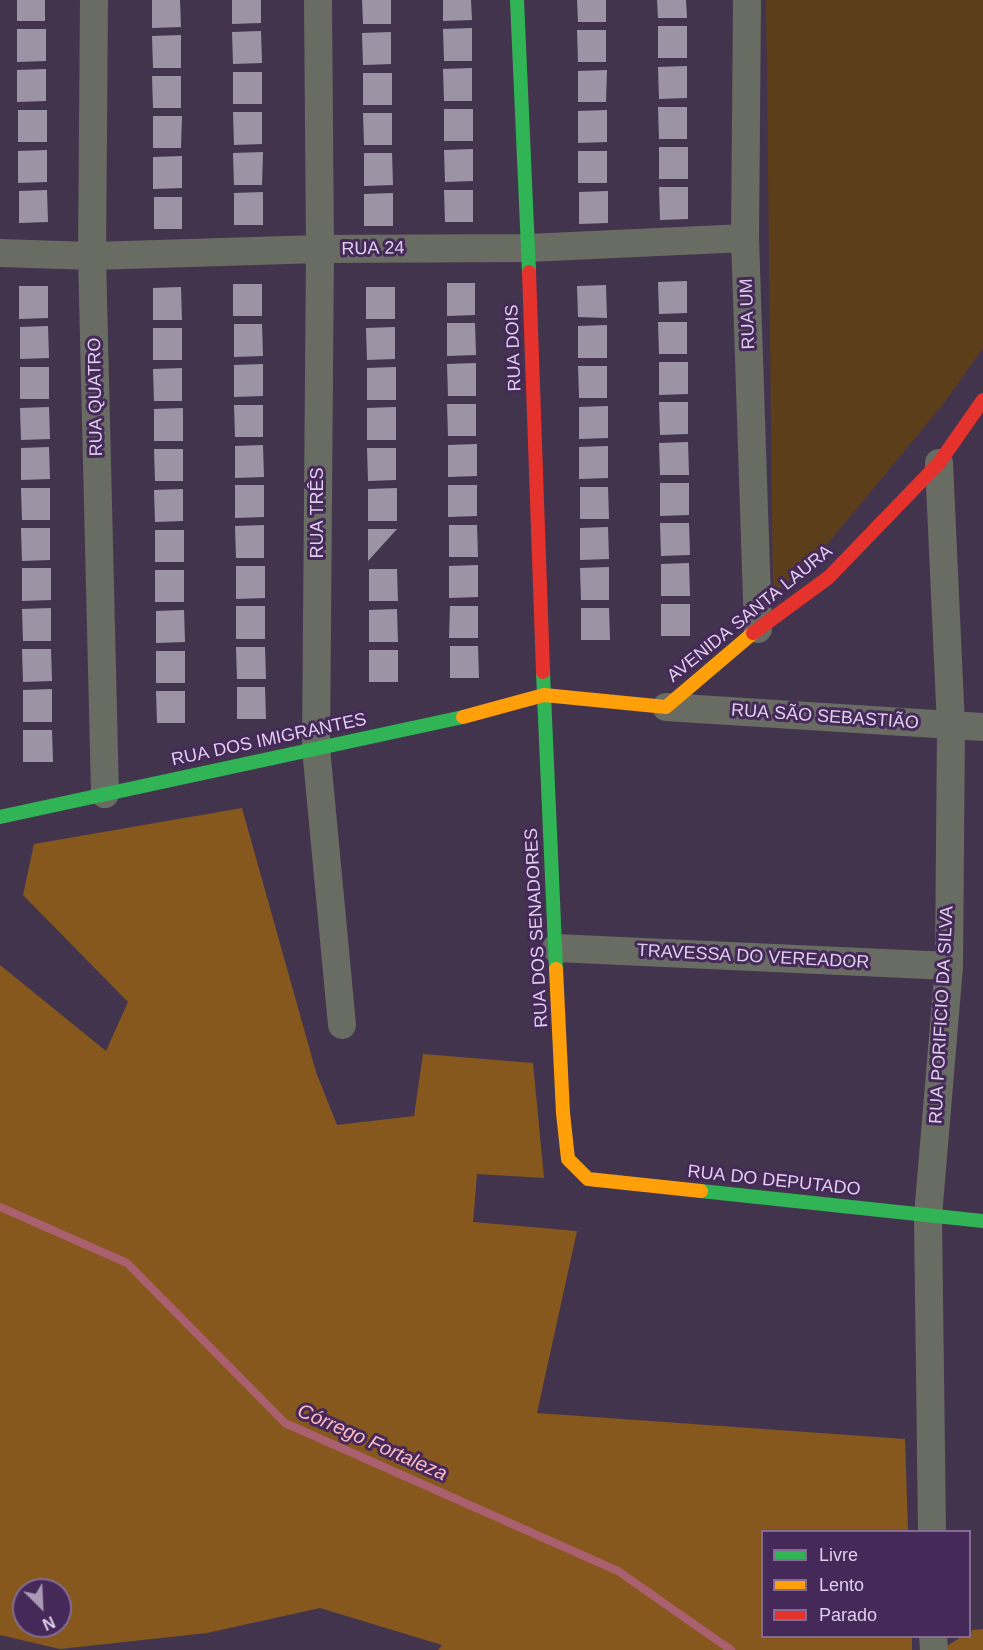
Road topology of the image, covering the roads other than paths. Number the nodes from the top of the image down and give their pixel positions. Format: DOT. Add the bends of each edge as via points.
graph roads {
  1 [pos="94,0"];
  2 [pos="318,0"];
  3 [pos="517,0"];
  4 [pos="747,0"];
  5 [pos="745,238"];
  6 [pos="528,248"];
  7 [pos="320,249"];
  8 [pos="0,253"];
  9 [pos="92,256"];
  10 [pos="983,400"];
  11 [pos="939,463"];
  12 [pos="758,629"];
  13 [pos="544,695"];
  14 [pos="666,707"];
  15 [pos="951,726"];
  16 [pos="983,727"];
  17 [pos="316,747"];
  18 [pos="105,794"];
  19 [pos="0,817"];
  20 [pos="556,948"];
  21 [pos="949,966"];
  22 [pos="342,1025"];
  23 [pos="568,1160"];
  24 [pos="928,1216"];
  25 [pos="983,1221"];
  26 [pos="932,1530"];
  1 -- 9 [label="street, RUA QUATRO"];
  2 -- 7 [label="street, RUA TRÊS"];
  3 -- 6 [label="street, RUA DOIS"];
  4 -- 5 [label="street, RUA UM"];
  5 -- 6 [label="street, RUA 24"];
  5 -- 12 [label="street, RUA UM"];
  6 -- 7 [label="street, RUA 24"];
  6 -- 13 [label="street, RUA DOIS"];
  7 -- 9 [label="street, RUA 24"];
  7 -- 17 [label="street, RUA TRÊS"];
  8 -- 9 [label="street, RUA 24"];
  9 -- 18 [label="street, RUA QUATRO"];
  10 -- 11 [label="street, AVENIDA SANTA LAURA"];
  11 -- 12 [label="street, AVENIDA SANTA LAURA" via="829,578"];
  11 -- 15 [label="street, RUA PORIFICIO DA SILVA"];
  12 -- 14 [label="street, AVENIDA SANTA LAURA"];
  13 -- 14 [label="street, AVENIDA SANTA LAURA"];
  13 -- 17 [label="street, RUA DOS IMIGRANTES" via="493,711"];
  13 -- 20 [label="street, RUA DOS SENADORES"];
  14 -- 15 [label="street, RUA SÃO SEBASTIÃO"];
  15 -- 16 [label="street, RUA SÃO SEBASTIÃO"];
  15 -- 21 [label="street, RUA PORIFICIO DA SILVA"];
  17 -- 18 [label="street, RUA DOS IMIGRANTES"];
  17 -- 22 [label="street, RUA TRÊS"];
  18 -- 19 [label="street, RUA DOS IMIGRANTES"];
  20 -- 21 [label="street, TRAVESSA DO VEREADOR"];
  20 -- 23 [label="street, RUA DOS SENADORES"];
  21 -- 24 [label="street, RUA PORIFICIO DA SILVA"];
  23 -- 24 [label="street, RUA DO DEPUTADO" via="588,1179"];
  24 -- 25 [label="street, RUA DO DEPUTADO"];
  24 -- 26 [label="street, RUA PORIFICIO DA SILVA"];
}
